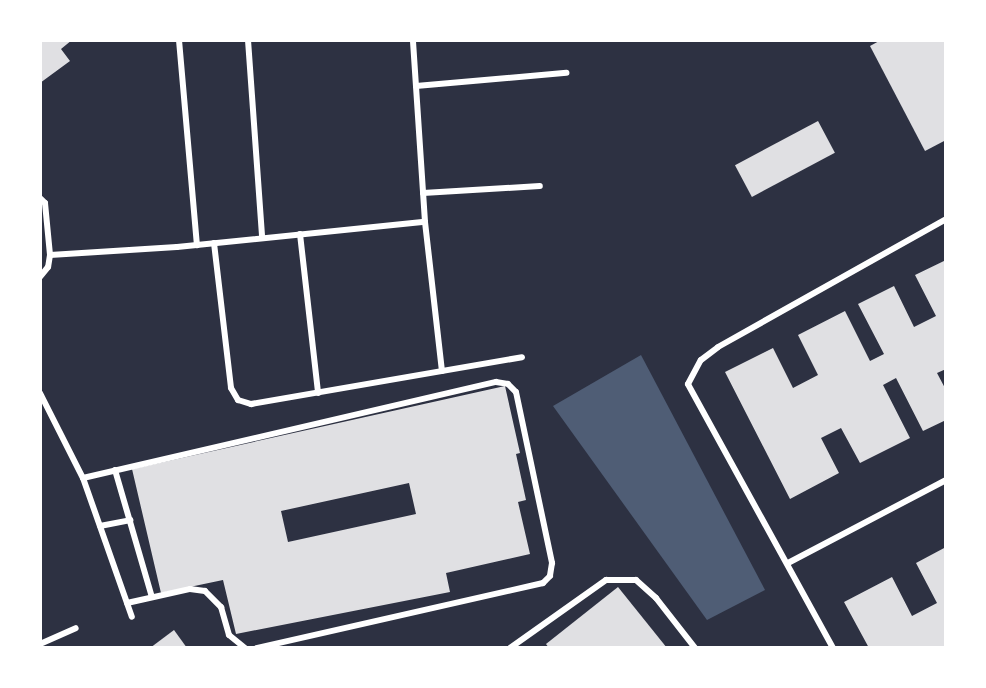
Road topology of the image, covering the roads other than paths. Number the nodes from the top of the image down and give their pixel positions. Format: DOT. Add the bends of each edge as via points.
graph roads {
  1 [pos="179,40"];
  2 [pos="248,40"];
  3 [pos="413,40"];
  4 [pos="566,73"];
  5 [pos="416,86"];
  6 [pos="540,186"];
  7 [pos="423,193"];
  8 [pos="40,198"];
  9 [pos="945,219"];
  10 [pos="425,222"];
  11 [pos="300,234"];
  12 [pos="262,237"];
  13 [pos="214,243"];
  14 [pos="197,245"];
  15 [pos="50,255"];
  16 [pos="40,277"];
  17 [pos="522,357"];
  18 [pos="442,371"];
  19 [pos="40,393"];
  20 [pos="318,393"];
  21 [pos="115,470"];
  22 [pos="83,478"];
  23 [pos="945,480"];
  24 [pos="130,520"];
  25 [pos="100,526"];
  26 [pos="788,562"];
  27 [pos="152,597"];
  28 [pos="127,603"];
  29 [pos="132,617"];
  30 [pos="76,628"];
  31 [pos="40,644"];
  32 [pos="245,648"];
  33 [pos="256,648"];
  34 [pos="510,648"];
  35 [pos="695,648"];
  36 [pos="833,648"];
  1 -- 14 [label="street"];
  2 -- 12 [label="street"];
  3 -- 5 [label="street"];
  4 -- 5 [label="street"];
  5 -- 7 [label="street"];
  6 -- 7 [label="street"];
  7 -- 10 [label="street"];
  8 -- 15 [label="street" via="45,203"];
  9 -- 26 [label="street" via="718,347 701,360 688,384"];
  10 -- 11 [label="street"];
  10 -- 18 [label="street"];
  11 -- 12 [label="street"];
  11 -- 20 [label="street"];
  12 -- 13 [label="street"];
  13 -- 14 [label="street"];
  13 -- 20 [label="street" via="231,388 238,400 251,404"];
  14 -- 15 [label="street"];
  15 -- 16 [label="street" via="48,267"];
  17 -- 18 [label="street"];
  18 -- 20 [label="street"];
  19 -- 22 [label="street"];
  21 -- 22 [label="street"];
  21 -- 24 [label="street"];
  21 -- 33 [label="street" via="496,382 508,384 516,392 552,562 550,576 543,583"];
  22 -- 25 [label="street"];
  23 -- 26 [label="street"];
  24 -- 25 [label="street"];
  24 -- 27 [label="street"];
  25 -- 28 [label="street"];
  26 -- 36 [label="street"];
  27 -- 28 [label="street"];
  27 -- 32 [label="street" via="190,589 205,591 221,607 229,635"];
  28 -- 29 [label="street"];
  30 -- 31 [label="street"];
  34 -- 35 [label="street" via="606,580 636,580 656,598"];
}
